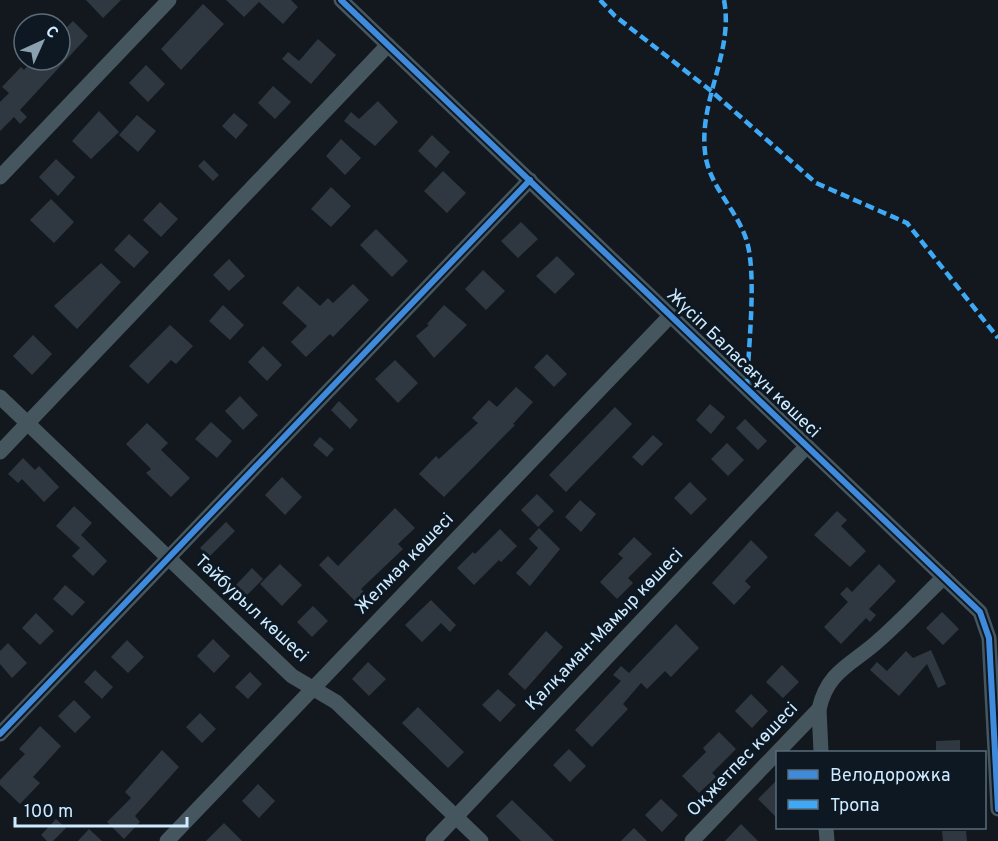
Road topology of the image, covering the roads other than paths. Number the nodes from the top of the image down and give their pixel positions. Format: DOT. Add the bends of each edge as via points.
graph roads {
  1 [pos="169,0"];
  2 [pos="341,0"];
  3 [pos="388,45"];
  4 [pos="0,177"];
  5 [pos="530,180"];
  6 [pos="671,315"];
  7 [pos="0,397"];
  8 [pos="28,423"];
  9 [pos="807,446"];
  10 [pos="0,452"];
  11 [pos="168,559"];
  12 [pos="944,577"];
  13 [pos="313,688"];
  14 [pos="819,709"];
  15 [pos="0,734"];
  16 [pos="779,751"];
  17 [pos="821,751"];
  18 [pos="776,754"];
  19 [pos="998,809"];
  20 [pos="455,816"];
  21 [pos="167,841"];
  22 [pos="433,841"];
  23 [pos="481,841"];
  24 [pos="692,841"];
  1 -- 4 [label="street"];
  2 -- 3 [label="street, Жүсіп Баласағұн көшесі"];
  3 -- 5 [label="street, Жүсіп Баласағұн көшесі"];
  3 -- 8 [label="street"];
  5 -- 6 [label="street, Жүсіп Баласағұн көшесі"];
  5 -- 11 [label="street"];
  6 -- 9 [label="street, Жүсіп Баласағұн көшесі"];
  6 -- 13 [label="street, Желмая көшесі"];
  7 -- 8 [label="street, Тайбурыл көшесі"];
  8 -- 10 [label="street"];
  8 -- 11 [label="street, Тайбурыл көшесі"];
  9 -- 12 [label="street, Жүсіп Баласағұн көшесі"];
  9 -- 20 [label="street, Қалқаман-Мамыр көшесі"];
  11 -- 13 [label="street, Тайбурыл көшесі" via="292,676"];
  11 -- 15 [label="street"];
  12 -- 14 [label="street, Оқжетпес көшесі" via="876,644 846,665 822,696"];
  12 -- 19 [label="street, Жүсіп Баласағұн көшесі" via="986,623"];
  13 -- 20 [label="street, Тайбурыл көшесі" via="336,702"];
  13 -- 21 [label="street, Желмая көшесі"];
  14 -- 16 [label="street, Оқжетпес көшесі"];
  14 -- 17 [label="street"];
  18 -- 24 [label="street, Оқжетпес көшесі"];
  20 -- 22 [label="street, Қалқаман-Мамыр көшесі"];
  20 -- 23 [label="street, Тайбурыл көшесі"];
}
